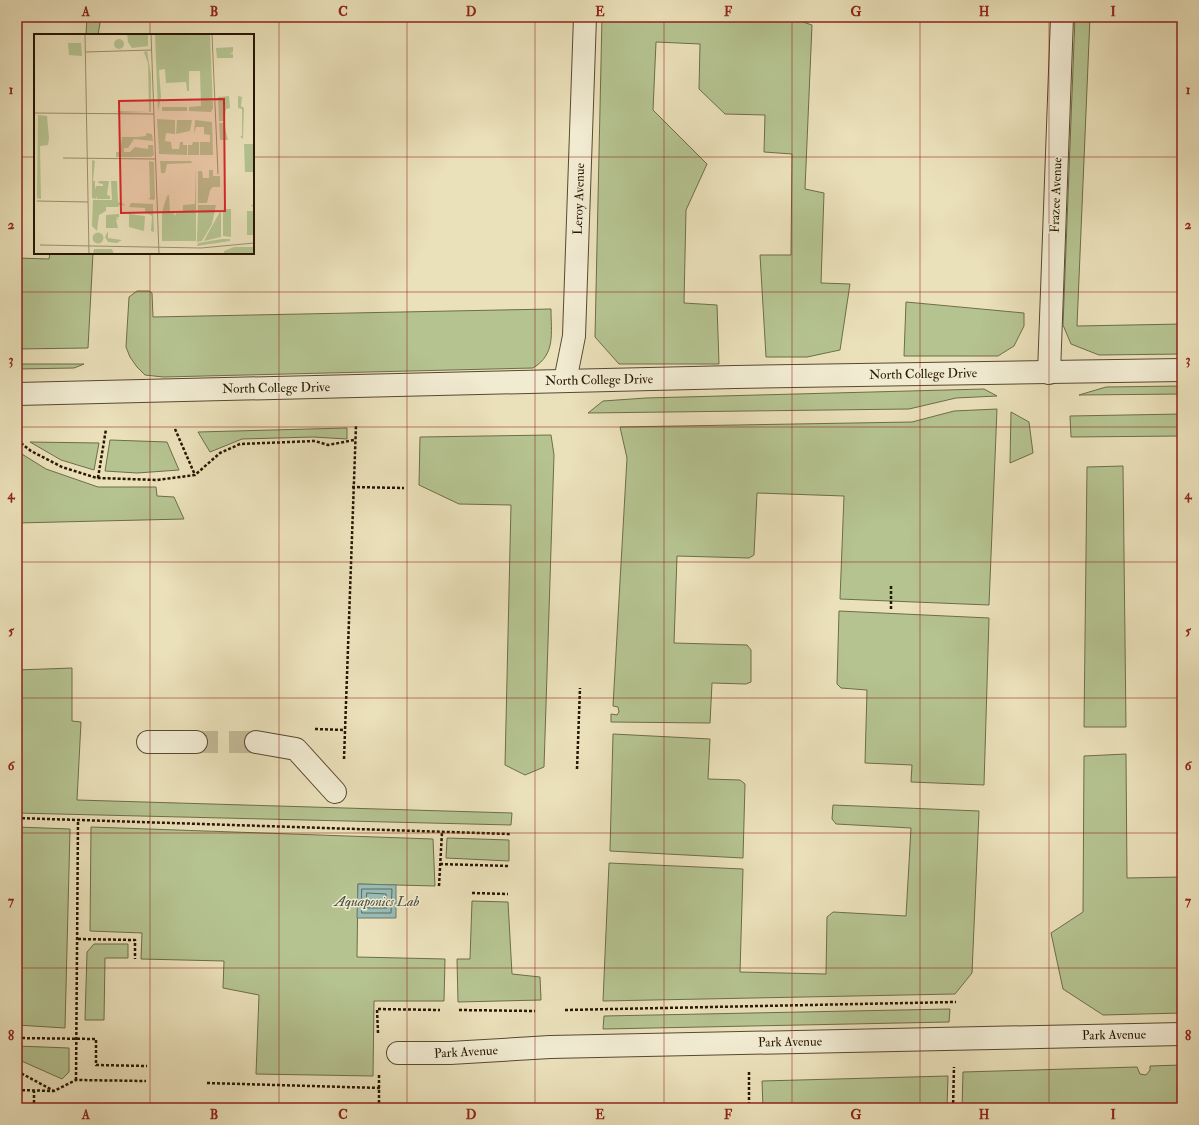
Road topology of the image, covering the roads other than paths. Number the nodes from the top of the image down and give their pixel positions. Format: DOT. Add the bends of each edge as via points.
graph roads {
  1 [pos="585,17"];
  2 [pos="1062,17"];
  3 [pos="1182,370"];
  4 [pos="1049,373"];
  5 [pos="565,381"];
  6 [pos="17,394"];
  7 [pos="148,742"];
  8 [pos="196,742"];
  9 [pos="256,742"];
  10 [pos="335,792"];
  11 [pos="1182,1034"];
  12 [pos="398,1054"];
  1 -- 5 [label="street, Leroy Avenue" via="574,336"];
  2 -- 4 [label="street, Frazee Avenue"];
  3 -- 4 [label="street, North College Drive"];
  4 -- 5 [label="street, North College Drive"];
  5 -- 6 [label="street, North College Drive"];
  7 -- 8 [label="street"];
  9 -- 10 [label="street" via="296,749"];
  11 -- 12 [label="street, Park Avenue" via="550,1047"];
}
